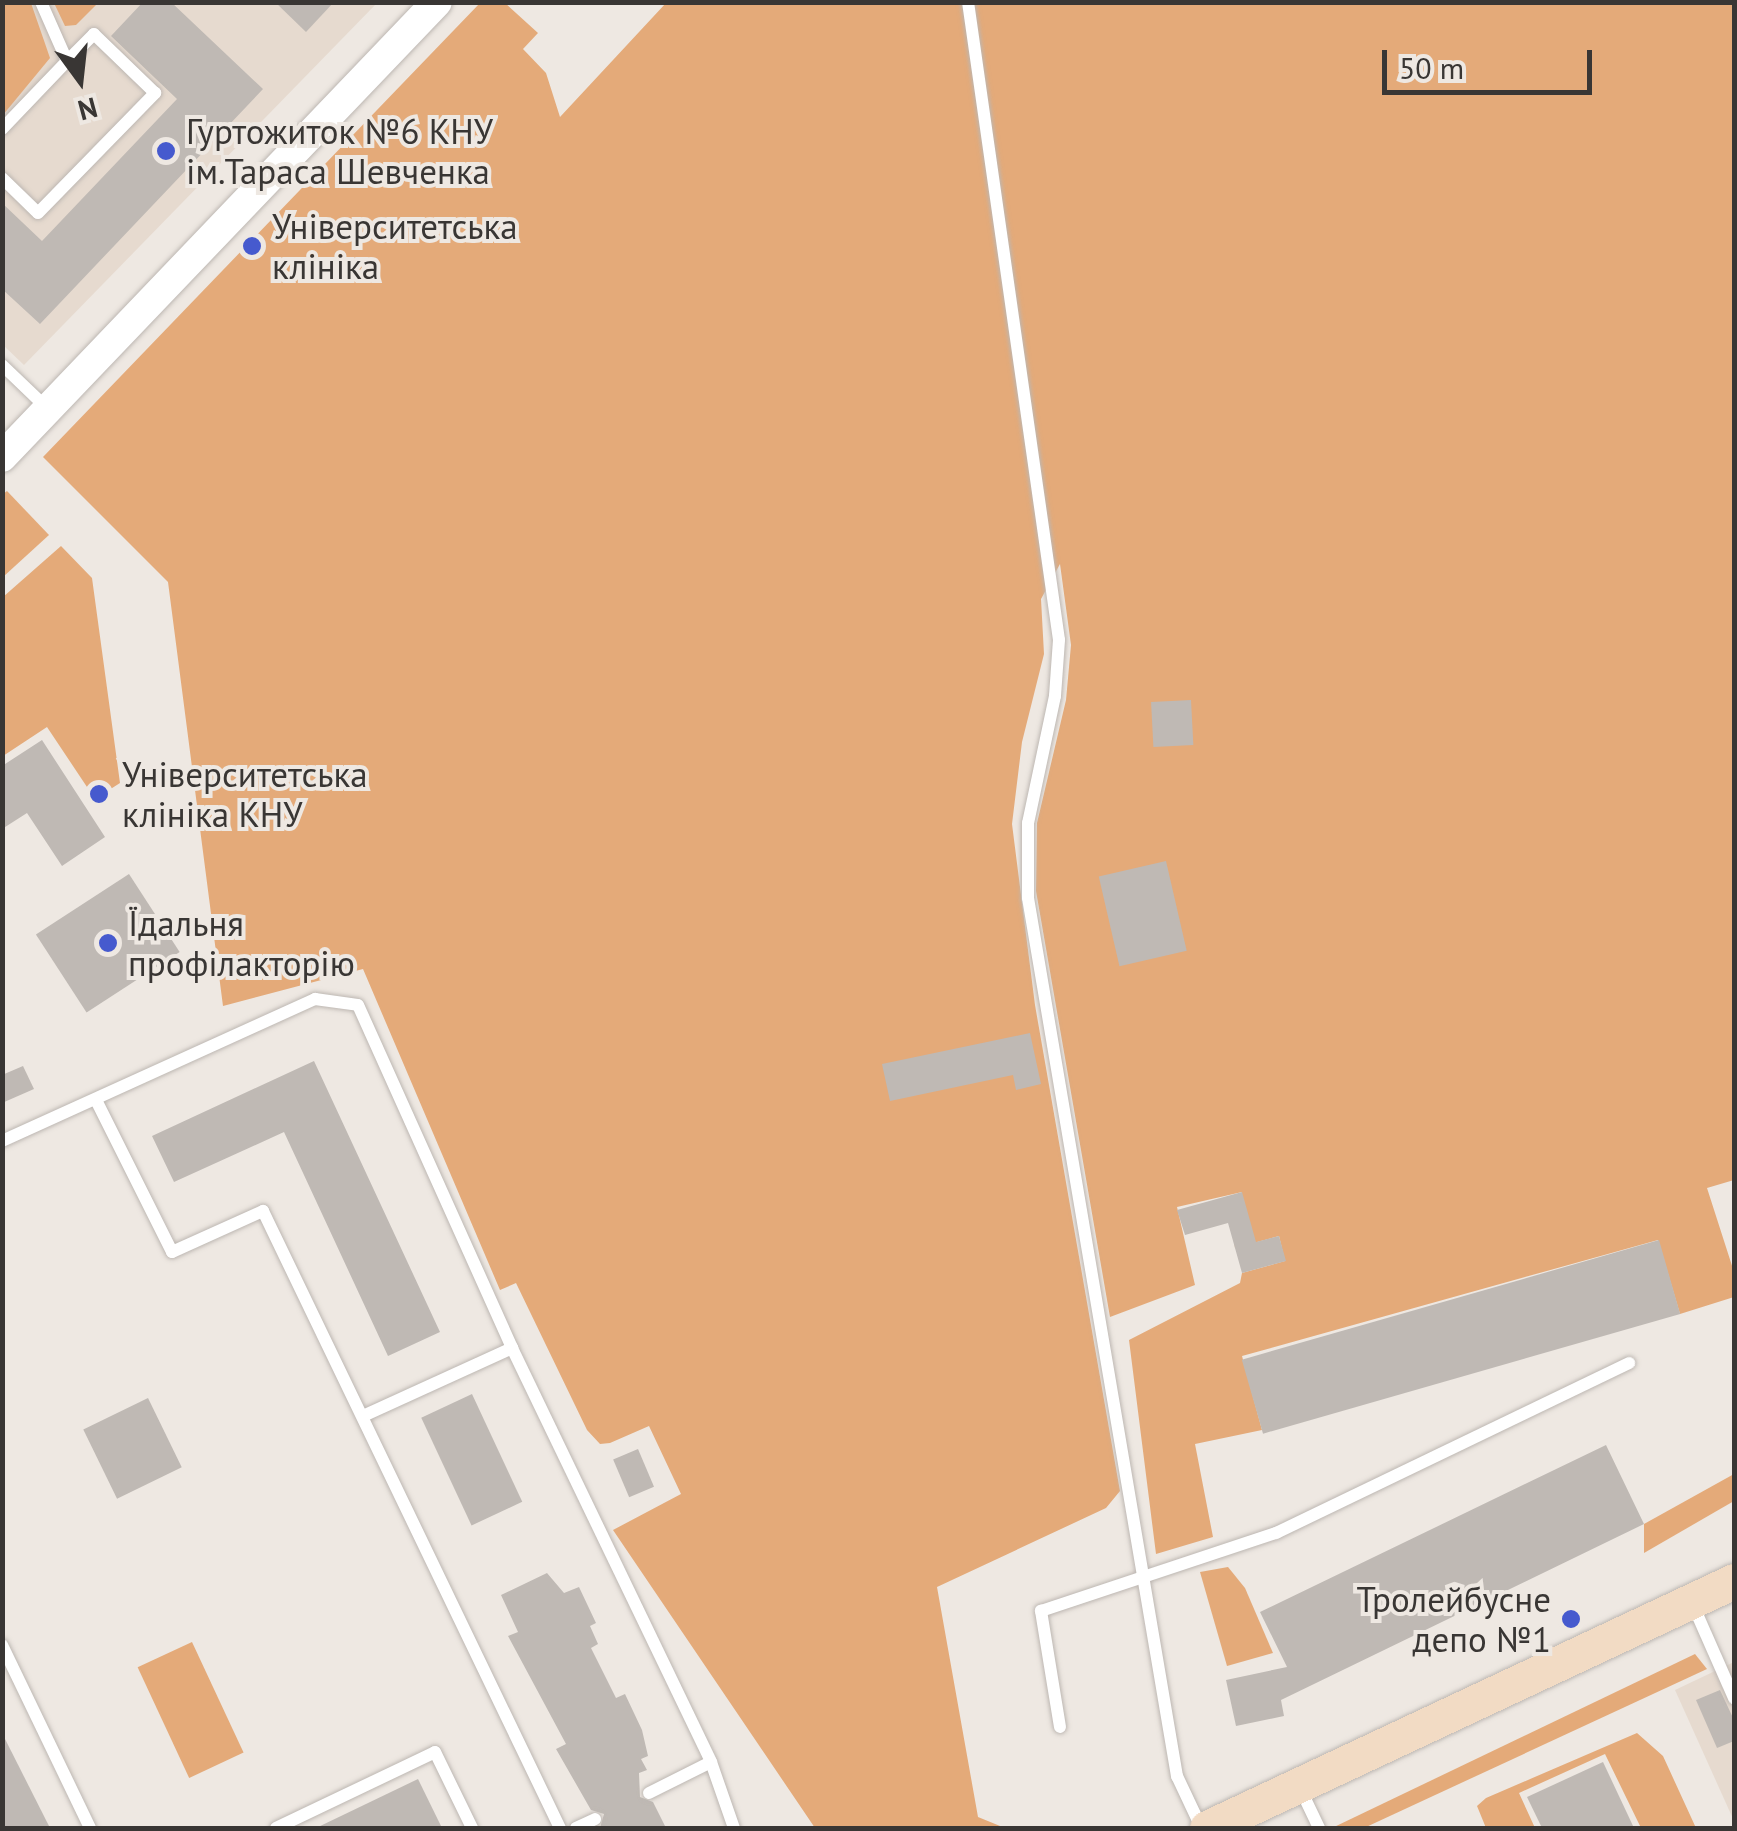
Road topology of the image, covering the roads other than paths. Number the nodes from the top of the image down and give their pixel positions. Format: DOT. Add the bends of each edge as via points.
graph roads {
  1 [pos="41,2"];
  2 [pos="437,2"];
  3 [pos="968,2"];
  4 [pos="67,61"];
  5 [pos="2,128"];
  6 [pos="2,178"];
  7 [pos="2,365"];
  8 [pos="49,409"];
  9 [pos="2,457"];
  10 [pos="96,1100"];
  11 [pos="2,1140"];
  12 [pos="512,1348"];
  13 [pos="1629,1364"];
  14 [pos="364,1416"];
  15 [pos="1143,1575"];
  16 [pos="1734,1581"];
  17 [pos="1692,1603"];
  18 [pos="2,1645"];
  19 [pos="1734,1698"];
  20 [pos="1060,1727"];
  21 [pos="711,1762"];
  22 [pos="1299,1786"];
  23 [pos="648,1793"];
  24 [pos="595,1818"];
  25 [pos="90,1828"];
  26 [pos="276,1828"];
  27 [pos="472,1828"];
  28 [pos="560,1828"];
  29 [pos="576,1828"];
  30 [pos="734,1828"];
  31 [pos="1204,1828"];
  32 [pos="1319,1828"];
  1 -- 4 [label="lane"];
  2 -- 8 [label="street"];
  3 -- 15 [label="lane" via="1059,640 1055,696 1028,822 1028,898"];
  4 -- 5 [label="lane"];
  4 -- 6 [label="lane" via="94,34 155,93 38,213"];
  7 -- 8 [label="lane"];
  8 -- 9 [label="street"];
  10 -- 11 [label="lane"];
  10 -- 12 [label="lane" via="315,999 358,1004"];
  10 -- 14 [label="lane" via="172,1252 263,1211"];
  12 -- 14 [label="lane"];
  12 -- 21 [label="lane"];
  13 -- 15 [label="lane" via="1276,1533"];
  14 -- 28 [label="lane"];
  15 -- 20 [label="lane" via="1040,1612"];
  15 -- 31 [label="lane" via="1177,1776"];
  16 -- 17 [label="main road"];
  17 -- 19 [label="lane"];
  17 -- 22 [label="main road"];
  18 -- 25 [label="lane"];
  21 -- 23 [label="lane"];
  21 -- 30 [label="lane"];
  22 -- 31 [label="main road"];
  22 -- 32 [label="lane"];
  24 -- 29 [label="lane"];
  26 -- 27 [label="lane" via="435,1752"];
}
